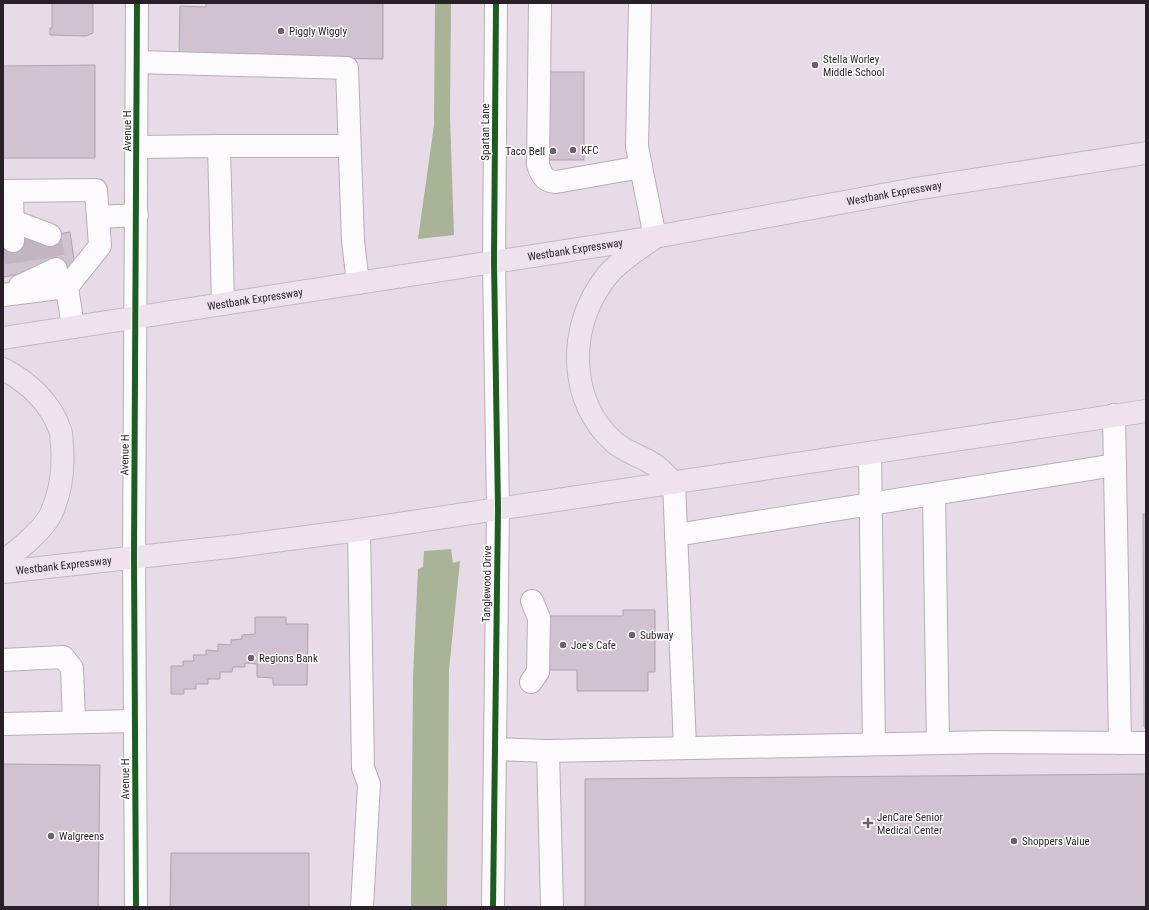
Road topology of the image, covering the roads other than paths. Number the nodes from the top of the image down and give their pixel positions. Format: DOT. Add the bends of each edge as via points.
graph roads {
  1 [pos="137,3"];
  2 [pos="496,3"];
  3 [pos="540,3"];
  4 [pos="640,3"];
  5 [pos="137,62"];
  6 [pos="219,146"];
  7 [pos="349,146"];
  8 [pos="137,147"];
  9 [pos="1146,153"];
  10 [pos="641,167"];
  11 [pos="7,191"];
  12 [pos="137,215"];
  13 [pos="98,217"];
  14 [pos="19,233"];
  15 [pos="655,237"];
  16 [pos="494,262"];
  17 [pos="26,282"];
  18 [pos="358,283"];
  19 [pos="223,304"];
  20 [pos="137,317"];
  21 [pos="73,327"];
  22 [pos="3,338"];
  23 [pos="3,369"];
  24 [pos="1146,411"];
  25 [pos="1114,415"];
  26 [pos="870,453"];
  27 [pos="1115,466"];
  28 [pos="674,483"];
  29 [pos="934,494"];
  30 [pos="870,504"];
  31 [pos="498,509"];
  32 [pos="359,530"];
  33 [pos="676,535"];
  34 [pos="134,558"];
  35 [pos="3,561"];
  36 [pos="3,572"];
  37 [pos="532,601"];
  38 [pos="3,660"];
  39 [pos="531,682"];
  40 [pos="135,721"];
  41 [pos="74,722"];
  42 [pos="3,724"];
  43 [pos="938,743"];
  44 [pos="1120,743"];
  45 [pos="1146,743"];
  46 [pos="874,744"];
  47 [pos="685,748"];
  48 [pos="495,749"];
  49 [pos="548,751"];
  50 [pos="136,907"];
  51 [pos="362,907"];
  52 [pos="493,907"];
  53 [pos="552,907"];
  1 -- 5 [label="street, Avenue H"];
  2 -- 16 [label="street, Spartan Lane"];
  3 -- 10 [label="street" via="538,165 541,175 547,181 556,182"];
  4 -- 10 [label="street" via="637,148"];
  5 -- 7 [label="street" via="347,68"];
  5 -- 8 [label="street, Avenue H"];
  6 -- 7 [label="street"];
  6 -- 8 [label="street"];
  6 -- 19 [label="street"];
  7 -- 18 [label="street" via="353,241"];
  8 -- 12 [label="street, Avenue H"];
  9 -- 15 [label="highway, Westbank Expressway" via="915,189"];
  10 -- 15 [label="street"];
  11 -- 13 [label="street" via="96,190"];
  11 -- 14 [label="street"];
  12 -- 13 [label="street"];
  12 -- 20 [label="street, Avenue H"];
  13 -- 17 [label="street" via="100,246"];
  15 -- 16 [label="highway, Westbank Expressway"];
  15 -- 28 [label="highway" via="621,262 601,283 586,310 579,334 576,359 587,405 597,423 614,442 656,466"];
  16 -- 18 [label="highway, Westbank Expressway"];
  16 -- 31 [label="street, Tanglewood Drive"];
  17 -- 21 [label="street"];
  18 -- 19 [label="highway, Westbank Expressway"];
  19 -- 20 [label="highway, Westbank Expressway"];
  20 -- 21 [label="highway, Westbank Expressway"];
  20 -- 34 [label="street, Avenue H"];
  21 -- 22 [label="highway, Westbank Expressway"];
  23 -- 35 [label="highway" via="21,378 45,402 61,431 63,464 60,487 50,515 31,538"];
  24 -- 25 [label="highway, Westbank Expressway"];
  25 -- 26 [label="highway, Westbank Expressway"];
  25 -- 27 [label="street"];
  26 -- 28 [label="highway, Westbank Expressway"];
  26 -- 30 [label="street"];
  27 -- 29 [label="street"];
  27 -- 44 [label="street"];
  28 -- 31 [label="highway, Westbank Expressway"];
  28 -- 33 [label="street"];
  29 -- 30 [label="street"];
  29 -- 43 [label="street"];
  30 -- 33 [label="street"];
  30 -- 46 [label="street"];
  31 -- 32 [label="highway, Westbank Expressway"];
  31 -- 48 [label="street, Tanglewood Drive"];
  32 -- 34 [label="highway, Westbank Expressway"];
  32 -- 51 [label="street" via="363,768 369,784"];
  33 -- 47 [label="street"];
  34 -- 36 [label="highway, Westbank Expressway"];
  34 -- 40 [label="street, Avenue H"];
  37 -- 39 [label="street" via="539,618 538,672"];
  38 -- 41 [label="street" via="63,657 72,668"];
  40 -- 41 [label="street"];
  40 -- 50 [label="street, Avenue H"];
  41 -- 42 [label="street"];
  43 -- 44 [label="street"];
  43 -- 46 [label="street"];
  44 -- 45 [label="street"];
  46 -- 47 [label="street"];
  47 -- 49 [label="street"];
  48 -- 49 [label="street"];
  48 -- 52 [label="street, Tanglewood Drive"];
  49 -- 53 [label="street"];
}
